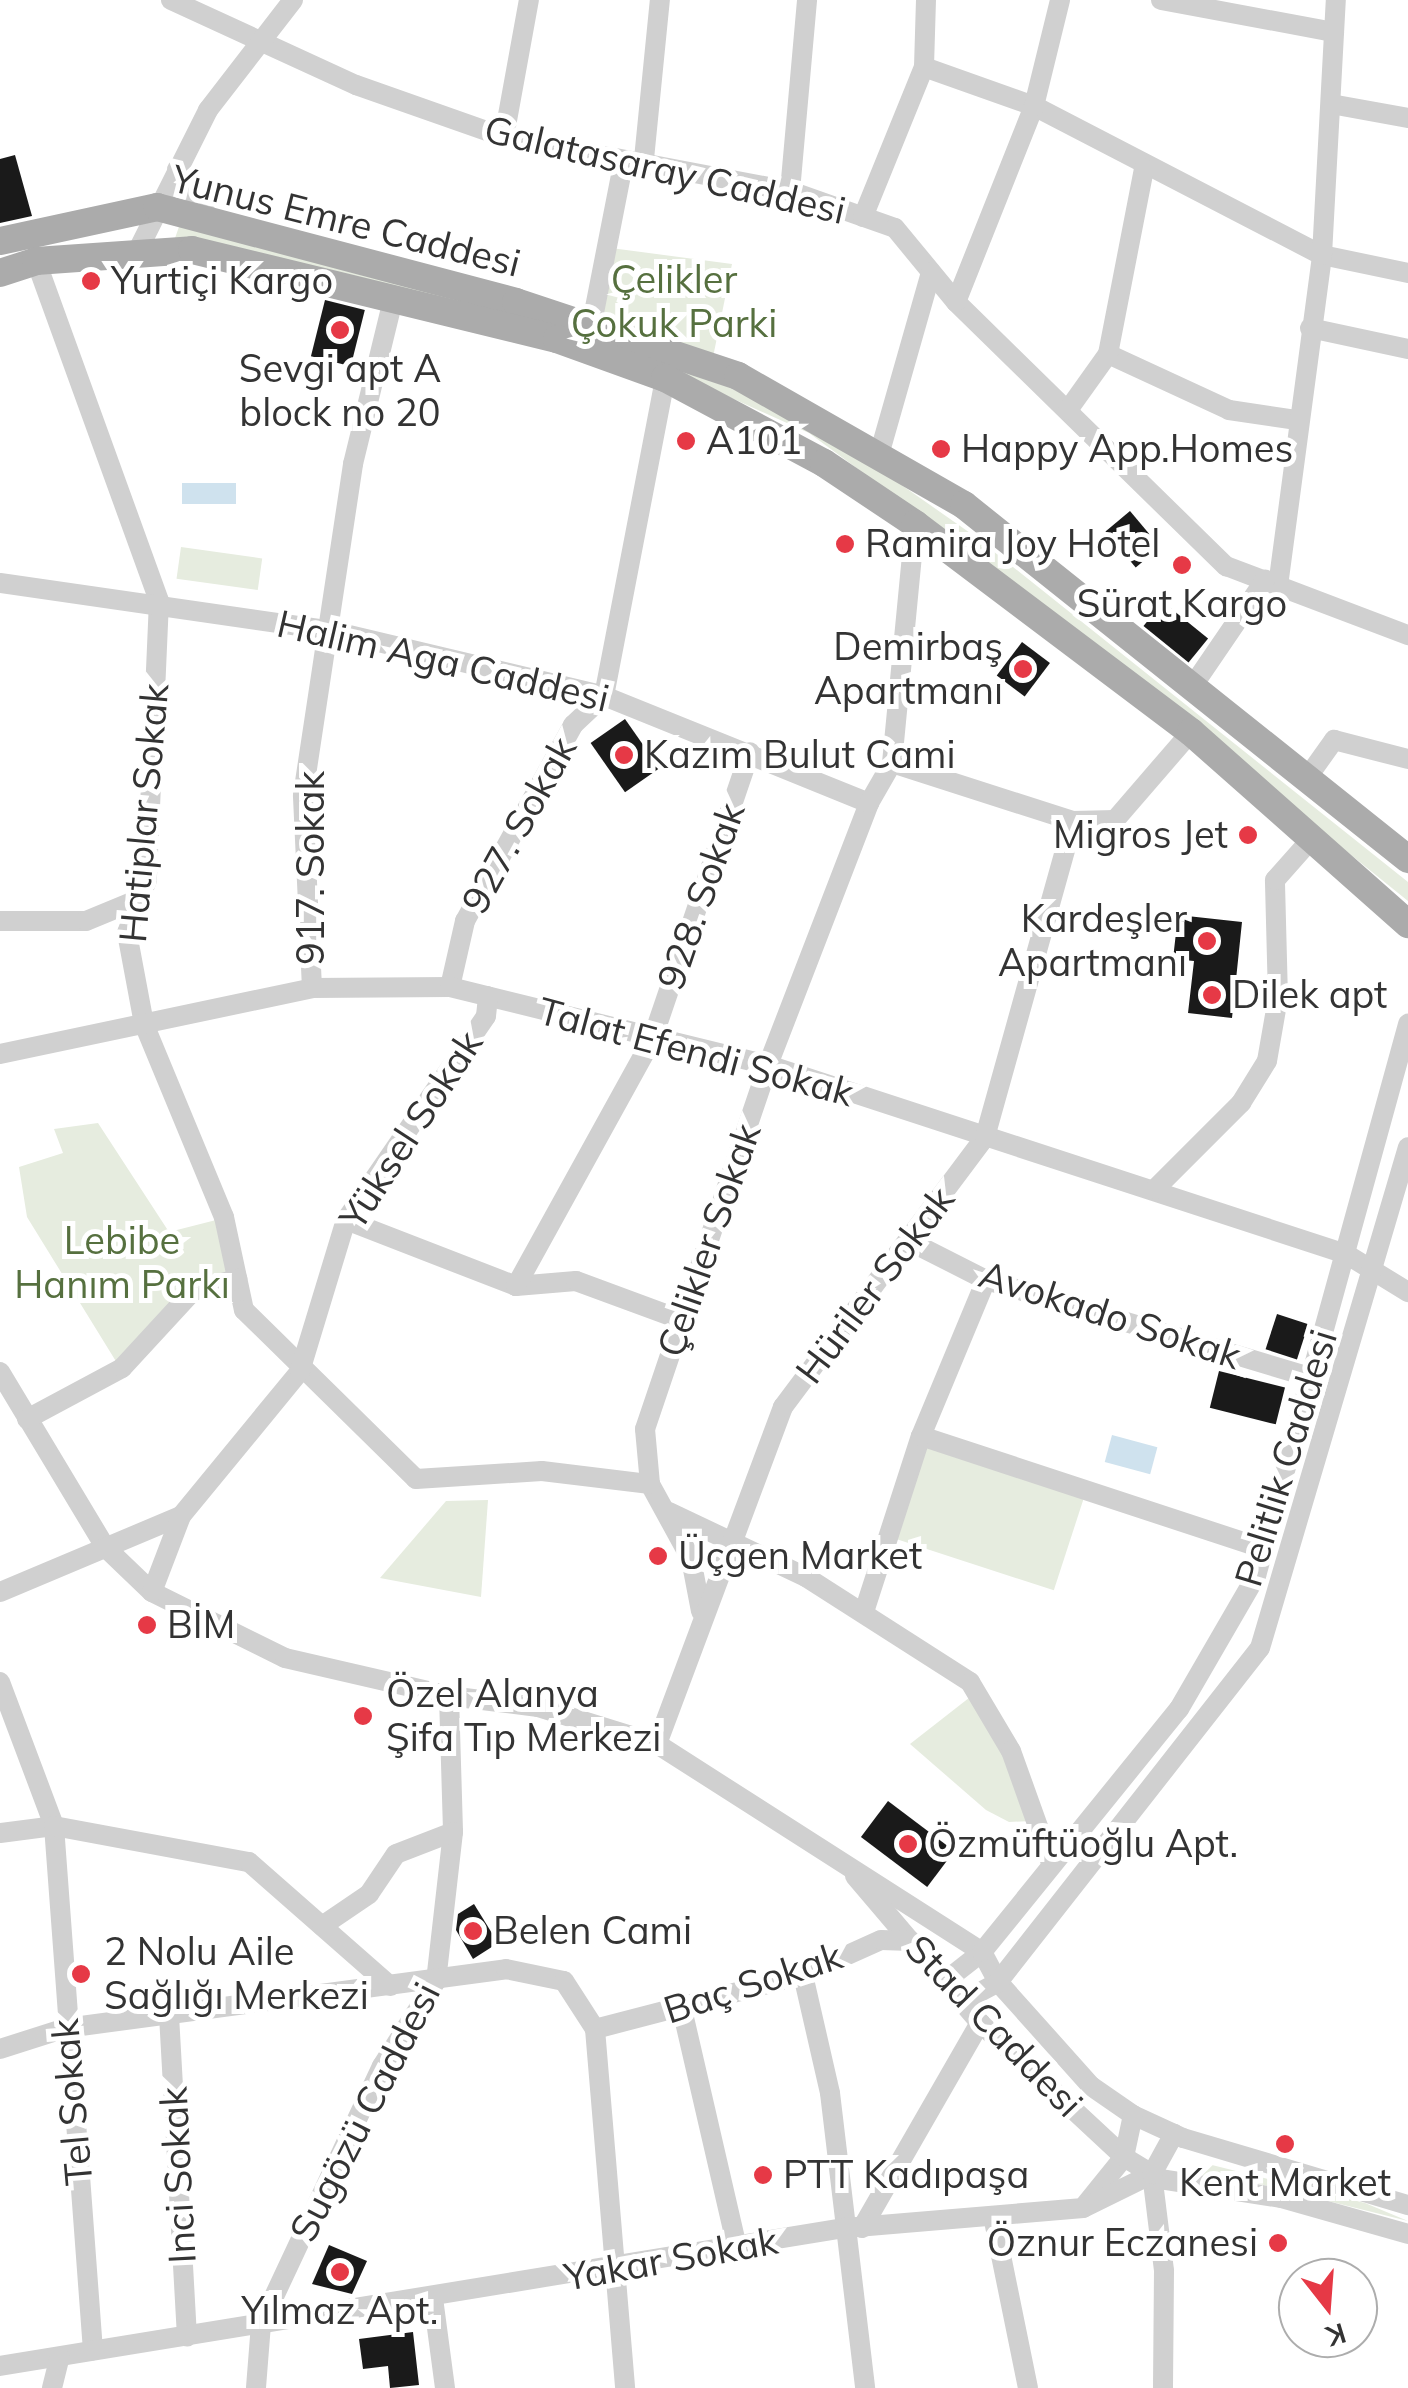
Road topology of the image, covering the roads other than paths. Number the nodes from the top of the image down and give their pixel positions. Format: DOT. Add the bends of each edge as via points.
graph roads {
  1 [pos="171,0"];
  2 [pos="294,0"];
  3 [pos="529,0"];
  4 [pos="660,0"];
  5 [pos="807,0"];
  6 [pos="926,0"];
  7 [pos="1060,0"];
  8 [pos="1161,0"];
  9 [pos="1336,0"];
  10 [pos="1235,7"];
  11 [pos="1334,32"];
  12 [pos="260,42"];
  13 [pos="924,68"];
  14 [pos="1331,104"];
  15 [pos="1034,106"];
  16 [pos="1408,118"];
  17 [pos="504,137"];
  18 [pos="633,167"];
  19 [pos="1144,168"];
  20 [pos="177,169"];
  21 [pos="790,191"];
  22 [pos="157,207"];
  23 [pos="863,216"];
  24 [pos="212,221"];
  25 [pos="0,241"];
  26 [pos="138,250"];
  27 [pos="1322,255"];
  28 [pos="36,260"];
  29 [pos="931,272"];
  30 [pos="0,273"];
  31 [pos="1408,273"];
  32 [pos="394,296"];
  33 [pos="956,302"];
  34 [pos="592,328"];
  35 [pos="1310,328"];
  36 [pos="1408,349"];
  37 [pos="1108,354"];
  38 [pos="665,378"];
  39 [pos="1068,410"];
  40 [pos="1297,420"];
  41 [pos="879,455"];
  42 [pos="916,524"];
  43 [pos="0,583"];
  44 [pos="1271,583"];
  45 [pos="159,601"];
  46 [pos="328,630"];
  47 [pos="1408,636"];
  48 [pos="1192,687"];
  49 [pos="604,696"];
  50 [pos="1191,732"];
  51 [pos="750,752"];
  52 [pos="1408,759"];
  53 [pos="892,764"];
  54 [pos="1307,778"];
  55 [pos="869,803"];
  56 [pos="1073,821"];
  57 [pos="1312,837"];
  58 [pos="1408,860"];
  59 [pos="140,899"];
  60 [pos="0,921"];
  61 [pos="1408,924"];
  62 [pos="312,988"];
  63 [pos="450,988"];
  64 [pos="488,996"];
  65 [pos="144,1024"];
  66 [pos="1408,1024"];
  67 [pos="652,1040"];
  68 [pos="0,1054"];
  69 [pos="768,1065"];
  70 [pos="985,1137"];
  71 [pos="1408,1148"];
  72 [pos="1154,1189"];
  73 [pos="346,1220"];
  74 [pos="911,1242"];
  75 [pos="1346,1254"];
  76 [pos="1371,1273"];
  77 [pos="238,1280"];
  78 [pos="986,1280"];
  79 [pos="516,1286"];
  80 [pos="1408,1292"];
  81 [pos="682,1320"];
  82 [pos="300,1371"];
  83 [pos="0,1372"];
  84 [pos="1312,1378"];
  85 [pos="27,1419"];
  86 [pos="921,1436"];
  87 [pos="650,1484"];
  88 [pos="669,1512"];
  89 [pos="181,1516"];
  90 [pos="731,1535"];
  91 [pos="106,1546"];
  92 [pos="1264,1549"];
  93 [pos="0,1592"];
  94 [pos="152,1592"];
  95 [pos="701,1611"];
  96 [pos="864,1612"];
  97 [pos="0,1682"];
  98 [pos="449,1696"];
  99 [pos="657,1744"];
  100 [pos="54,1826"];
  101 [pos="454,1832"];
  102 [pos="0,1834"];
  103 [pos="830,1849"];
  104 [pos="1051,1864"];
  105 [pos="322,1926"];
  106 [pos="911,1941"];
  107 [pos="982,1952"];
  108 [pos="803,1975"];
  109 [pos="950,1978"];
  110 [pos="436,1982"];
  111 [pos="998,1982"];
  112 [pos="390,1986"];
  113 [pos="963,2001"];
  114 [pos="682,2009"];
  115 [pos="169,2014"];
  116 [pos="980,2023"];
  117 [pos="66,2028"];
  118 [pos="595,2029"];
  119 [pos="0,2050"];
  120 [pos="1133,2115"];
  121 [pos="1174,2134"];
  122 [pos="1124,2157"];
  123 [pos="1152,2174"];
  124 [pos="1408,2205"];
  125 [pos="1083,2208"];
  126 [pos="994,2221"];
  127 [pos="854,2228"];
  128 [pos="1408,2234"];
  129 [pos="737,2248"];
  130 [pos="612,2272"];
  131 [pos="433,2298"];
  132 [pos="261,2324"];
  133 [pos="187,2336"];
  134 [pos="92,2351"];
  135 [pos="60,2356"];
  136 [pos="0,2366"];
  137 [pos="52,2388"];
  138 [pos="256,2388"];
  139 [pos="445,2388"];
  140 [pos="625,2388"];
  141 [pos="865,2388"];
  142 [pos="1028,2388"];
  143 [pos="1163,2388"];
  1 -- 12 [label="street, Galatasaray Caddesi"];
  2 -- 12 [label="street"];
  3 -- 17 [label="street"];
  4 -- 18 [label="street"];
  5 -- 21 [label="street"];
  6 -- 13 [label="street"];
  7 -- 15 [label="street"];
  8 -- 10 [label="street"];
  9 -- 11 [label="street"];
  10 -- 11 [label="street"];
  11 -- 14 [label="street"];
  12 -- 17 [label="street, Galatasaray Caddesi"];
  12 -- 20 [label="street" via="208,110"];
  13 -- 15 [label="street"];
  13 -- 23 [label="street"];
  14 -- 16 [label="street"];
  14 -- 27 [label="street"];
  15 -- 19 [label="street"];
  15 -- 33 [label="street"];
  17 -- 18 [label="street, Galatasaray Caddesi"];
  18 -- 21 [label="street, Galatasaray Caddesi"];
  18 -- 34 [label="street"];
  19 -- 27 [label="street"];
  19 -- 37 [label="street"];
  20 -- 22 [label="street"];
  20 -- 24 [label="street" via="194,205"];
  21 -- 23 [label="street, Galatasaray Caddesi"];
  22 -- 24 [label="main road, Yunus Emre Caddesi"];
  22 -- 25 [label="main road, Yunus Emre Caddesi"];
  22 -- 26 [label="street"];
  23 -- 29 [label="street, Galatasaray Caddesi" via="895,228"];
  24 -- 34 [label="main road, Yunus Emre Caddesi"];
  26 -- 28 [label="main road, Yunus Emre Caddesi"];
  26 -- 32 [label="main road, Yunus Emre Caddesi" via="192,250"];
  27 -- 31 [label="street"];
  27 -- 35 [label="street"];
  28 -- 30 [label="main road, Yunus Emre Caddesi"];
  28 -- 45 [label="street"];
  29 -- 33 [label="street, Galatasaray Caddesi"];
  29 -- 41 [label="street"];
  32 -- 38 [label="main road, Yunus Emre Caddesi"];
  32 -- 46 [label="street, 917. Sokak" via="353,464"];
  33 -- 39 [label="street, Galatasaray Caddesi"];
  34 -- 41 [label="main road, Yunus Emre Caddesi" via="738,376"];
  35 -- 36 [label="street"];
  35 -- 40 [label="street"];
  37 -- 39 [label="street"];
  37 -- 40 [label="street" via="1228,410"];
  38 -- 42 [label="main road, Yunus Emre Caddesi" via="824,463"];
  38 -- 49 [label="street"];
  39 -- 44 [label="street, Galatasaray Caddesi" via="1226,566"];
  40 -- 44 [label="street"];
  41 -- 48 [label="main road, Yunus Emre Caddesi" via="964,505"];
  42 -- 50 [label="main road, Yunus Emre Caddesi"];
  42 -- 53 [label="street, Çelikler Sokak"];
  43 -- 45 [label="street, Halim Aga Caddesi"];
  44 -- 47 [label="street, Galatasaray Caddesi"];
  44 -- 48 [label="street"];
  45 -- 46 [label="street, Halim Aga Caddesi"];
  45 -- 59 [label="street, Hatiplar Sokak"];
  46 -- 49 [label="street, Halim Aga Caddesi"];
  46 -- 62 [label="street, 917. Sokak" via="304,795"];
  48 -- 54 [label="main road, Yunus Emre Caddesi"];
  49 -- 51 [label="street, Halim Aga Caddesi"];
  49 -- 63 [label="street, 927. Sokak" via="573,725 465,922 450,959"];
  50 -- 56 [label="street" via="1114,820"];
  50 -- 57 [label="main road, Yunus Emre Caddesi"];
  51 -- 55 [label="street, Halim Aga Caddesi"];
  51 -- 67 [label="street, 928. Sokak"];
  52 -- 54 [label="street" via="1334,740"];
  53 -- 55 [label="street, Çelikler Sokak"];
  53 -- 56 [label="street"];
  54 -- 58 [label="main road, Yunus Emre Caddesi"];
  55 -- 69 [label="street, Çelikler Sokak"];
  56 -- 70 [label="street, Hüriler Sokak"];
  57 -- 61 [label="main road, Yunus Emre Caddesi"];
  57 -- 72 [label="street" via="1276,880 1278,998 1267,1061 1241,1104"];
  59 -- 60 [label="street" via="86,921"];
  59 -- 65 [label="street, Hatiplar Sokak" via="127,933"];
  62 -- 63 [label="street, Talat Efendi Sokak"];
  62 -- 65 [label="street, Talat Efendi Sokak"];
  63 -- 64 [label="street, Talat Efendi Sokak"];
  64 -- 67 [label="street, Talat Efendi Sokak"];
  64 -- 73 [label="street, Yüksel Sokak" via="486,1016"];
  65 -- 68 [label="street, Talat Efendi Sokak"];
  65 -- 77 [label="street, Hatiplar Sokak" via="224,1217"];
  66 -- 75 [label="street, Pelitlik Caddesi"];
  67 -- 69 [label="street, Talat Efendi Sokak"];
  67 -- 79 [label="street, 928. Sokak"];
  69 -- 70 [label="street, Talat Efendi Sokak"];
  69 -- 81 [label="street, Çelikler Sokak"];
  70 -- 72 [label="street, Talat Efendi Sokak"];
  70 -- 74 [label="street, Hüriler Sokak"];
  71 -- 76 [label="street, Pelitlik Caddesi"];
  72 -- 75 [label="street, Talat Efendi Sokak"];
  73 -- 79 [label="street"];
  73 -- 82 [label="street, Yüksel Sokak"];
  74 -- 78 [label="street, Avokado Sokak"];
  74 -- 90 [label="street, Hüriler Sokak" via="884,1264 783,1408"];
  75 -- 76 [label="street, Talat Efendi Sokak"];
  75 -- 84 [label="street, Pelitlik Caddesi"];
  76 -- 80 [label="street, Talat Efendi Sokak"];
  76 -- 111 [label="street, Pelitlik Caddesi" via="1260,1648"];
  77 -- 82 [label="street, Hatiplar Sokak" via="244,1310"];
  77 -- 85 [label="street" via="193,1291 122,1368"];
  78 -- 84 [label="street, Avokado Sokak"];
  78 -- 86 [label="street"];
  79 -- 81 [label="street" via="576,1281"];
  81 -- 87 [label="street, Çelikler Sokak" via="646,1429"];
  82 -- 87 [label="street, Hatiplar Sokak" via="416,1480 542,1471"];
  82 -- 89 [label="street, Yüksel Sokak"];
  83 -- 85 [label="street"];
  84 -- 92 [label="street, Pelitlik Caddesi"];
  85 -- 91 [label="street"];
  86 -- 92 [label="street"];
  86 -- 96 [label="street"];
  87 -- 88 [label="street"];
  88 -- 90 [label="street"];
  88 -- 95 [label="street" via="691,1559"];
  89 -- 91 [label="street, Yüksel Sokak"];
  89 -- 94 [label="street, Yüksel Sokak"];
  90 -- 95 [label="street, Hüriler Sokak"];
  90 -- 96 [label="street"];
  91 -- 93 [label="street, Yüksel Sokak"];
  91 -- 94 [label="street"];
  92 -- 104 [label="street, Pelitlik Caddesi" via="1224,1640 1179,1709"];
  94 -- 98 [label="street" via="285,1658"];
  95 -- 99 [label="street, Hüriler Sokak"];
  96 -- 104 [label="street" via="970,1682 1011,1751"];
  97 -- 100 [label="street, Tel Sokak"];
  98 -- 99 [label="street, Stad Caddesi" via="538,1707"];
  98 -- 101 [label="street, Sugözü Caddesi"];
  99 -- 103 [label="street, Stad Caddesi"];
  100 -- 102 [label="street"];
  100 -- 105 [label="street" via="249,1862"];
  100 -- 117 [label="street, Tel Sokak"];
  101 -- 105 [label="street" via="396,1854 369,1894"];
  101 -- 110 [label="street, Sugözü Caddesi"];
  103 -- 106 [label="street, Stad Caddesi"];
  103 -- 107 [label="street, Stad Caddesi"];
  104 -- 107 [label="street, Pelitlik Caddesi"];
  105 -- 112 [label="street"];
  106 -- 108 [label="street, Baç Sokak" via="881,1940"];
  106 -- 109 [label="street, Stad Caddesi"];
  107 -- 109 [label="street, Pelitlik Caddesi"];
  107 -- 111 [label="street, Stad Caddesi"];
  108 -- 114 [label="street, Baç Sokak"];
  108 -- 127 [label="street"];
  109 -- 113 [label="street, Stad Caddesi"];
  110 -- 112 [label="street"];
  110 -- 118 [label="street" via="506,1969 564,1981"];
  110 -- 132 [label="street, Sugözü Caddesi" via="382,2066"];
  111 -- 113 [label="street, Pelitlik Caddesi"];
  111 -- 120 [label="street, Stad Caddesi" via="1091,2086"];
  112 -- 115 [label="street"];
  113 -- 116 [label="street, Stad Caddesi"];
  114 -- 118 [label="street, Baç Sokak"];
  114 -- 129 [label="street"];
  115 -- 117 [label="street"];
  115 -- 133 [label="street, Inci Sokak"];
  116 -- 122 [label="street, Stad Caddesi"];
  116 -- 127 [label="street"];
  117 -- 119 [label="street"];
  117 -- 134 [label="street, Tel Sokak"];
  118 -- 130 [label="street"];
  120 -- 121 [label="street, Stad Caddesi"];
  120 -- 122 [label="street"];
  121 -- 123 [label="street"];
  121 -- 124 [label="street, Stad Caddesi"];
  122 -- 123 [label="street, Stad Caddesi"];
  122 -- 125 [label="street"];
  123 -- 125 [label="street, Yakar Sokak"];
  123 -- 128 [label="street, Stad Caddesi" via="1282,2198"];
  123 -- 143 [label="street" via="1164,2271"];
  125 -- 126 [label="street, Yakar Sokak"];
  126 -- 127 [label="street, Yakar Sokak"];
  126 -- 142 [label="street"];
  127 -- 129 [label="street, Yakar Sokak"];
  127 -- 141 [label="street"];
  129 -- 130 [label="street, Yakar Sokak"];
  130 -- 131 [label="street, Yakar Sokak"];
  130 -- 140 [label="street"];
  131 -- 132 [label="street, Yakar Sokak"];
  131 -- 139 [label="street"];
  132 -- 133 [label="street, Yakar Sokak"];
  132 -- 138 [label="street, Sugözü Caddesi"];
  133 -- 134 [label="street, Yakar Sokak"];
  134 -- 135 [label="street, Yakar Sokak"];
  135 -- 136 [label="street, Yakar Sokak"];
  135 -- 137 [label="street"];
}
